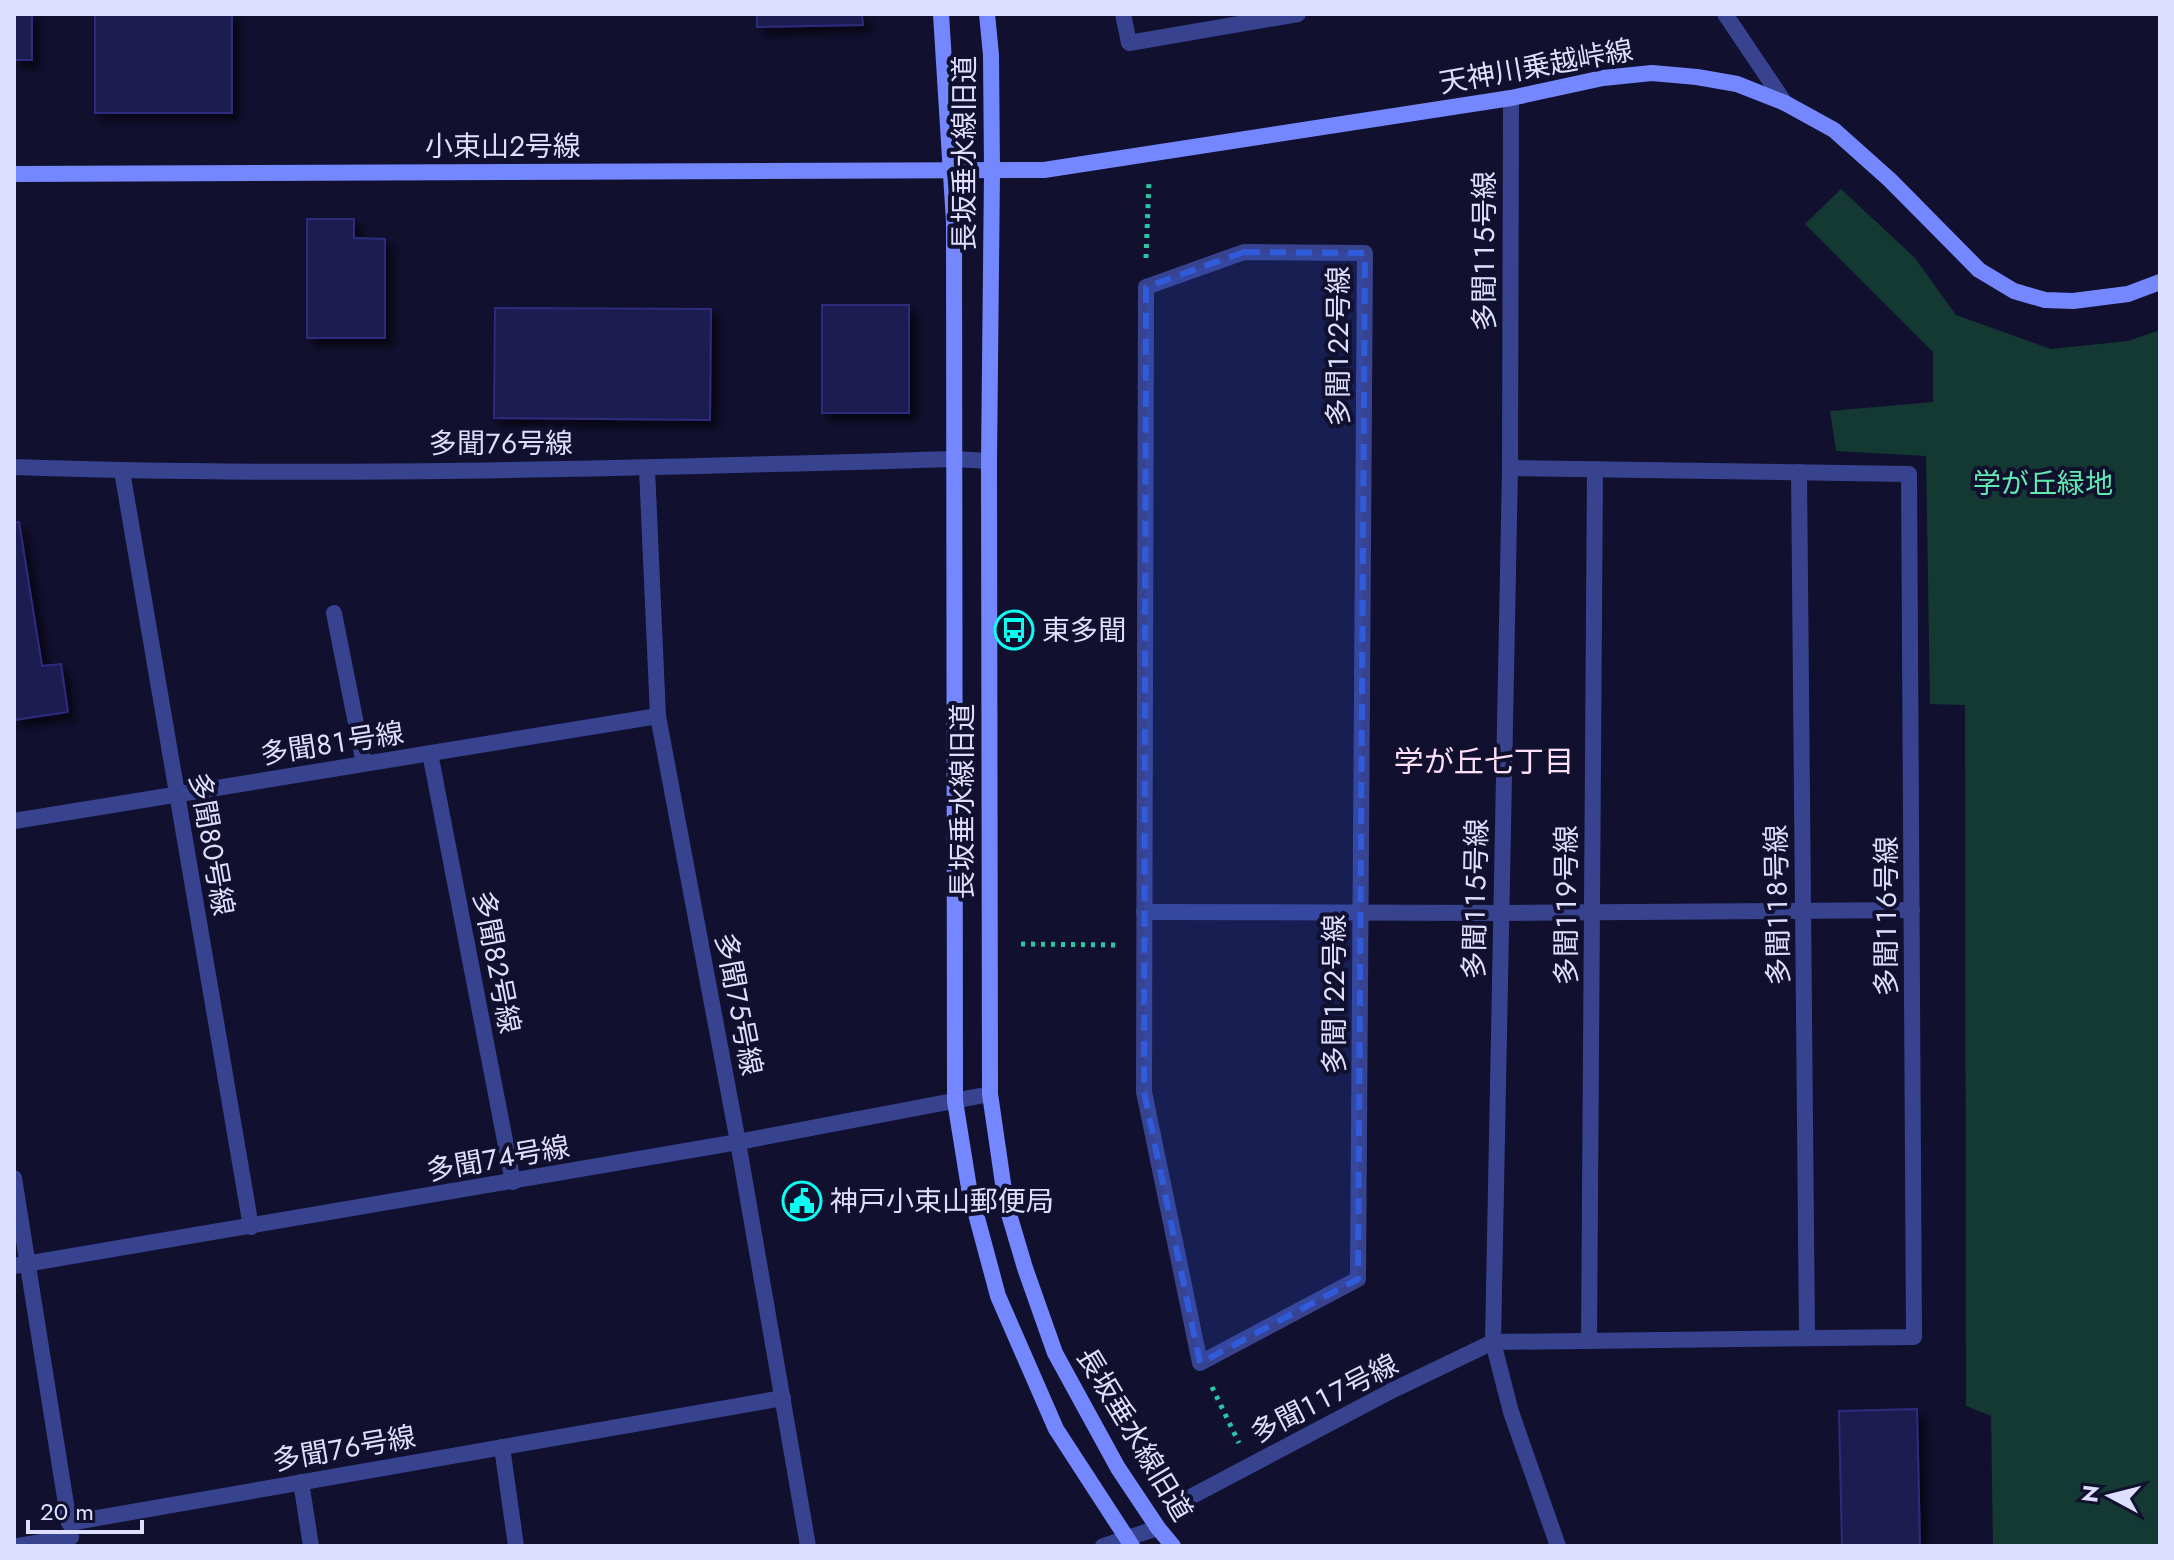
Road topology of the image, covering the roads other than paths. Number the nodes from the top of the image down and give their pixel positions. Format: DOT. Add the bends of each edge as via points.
graph roads {
  1 [pos="941,14"];
  2 [pos="987,14"];
  3 [pos="1123,14"];
  4 [pos="1298,14"];
  5 [pos="1725,14"];
  6 [pos="1511,98"];
  7 [pos="1785,103"];
  8 [pos="949,170"];
  9 [pos="992,171"];
  10 [pos="14,174"];
  11 [pos="2160,282"];
  12 [pos="954,459"];
  13 [pos="989,461"];
  14 [pos="14,467"];
  15 [pos="1510,468"];
  16 [pos="647,469"];
  17 [pos="1595,469"];
  18 [pos="122,471"];
  19 [pos="1799,472"];
  20 [pos="334,613"];
  21 [pos="658,716"];
  22 [pos="430,753"];
  23 [pos="364,764"];
  24 [pos="177,794"];
  25 [pos="14,821"];
  26 [pos="1912,910"];
  27 [pos="1803,911"];
  28 [pos="1144,912"];
  29 [pos="1592,912"];
  30 [pos="1361,913"];
  31 [pos="1501,913"];
  32 [pos="990,1094"];
  33 [pos="955,1101"];
  34 [pos="738,1142"];
  35 [pos="14,1178"];
  36 [pos="513,1182"];
  37 [pos="251,1227"];
  38 [pos="21,1265"];
  39 [pos="1807,1338"];
  40 [pos="1589,1341"];
  41 [pos="1493,1342"];
  42 [pos="783,1398"];
  43 [pos="502,1447"];
  44 [pos="301,1482"];
  45 [pos="1181,1502"];
  46 [pos="1158,1528"];
  47 [pos="71,1535"];
  48 [pos="1129,1543"];
  49 [pos="18,1546"];
  50 [pos="311,1546"];
  51 [pos="516,1546"];
  52 [pos="808,1546"];
  53 [pos="1103,1546"];
  54 [pos="1173,1546"];
  55 [pos="1558,1546"];
  1 -- 8 [label="street, 長坂垂水線旧道"];
  2 -- 9 [label="street, 長坂垂水線旧道"];
  3 -- 4 [label="street" via="1129,43"];
  5 -- 7 [label="street"];
  6 -- 7 [label="street, 天神川乗越峠線" via="1652,73 1737,84"];
  6 -- 9 [label="street, 天神川乗越峠線" via="1044,170"];
  6 -- 15 [label="street, 多聞１１５号線"];
  7 -- 11 [label="street, 天神川乗越峠線" via="1834,130 1979,270 2005,287 2045,300 2073,301 2128,294"];
  8 -- 9 [label="street, 小束山２号線"];
  8 -- 10 [label="street, 小束山２号線"];
  8 -- 12 [label="street, 長坂垂水線旧道" via="954,222"];
  9 -- 13 [label="street, 長坂垂水線旧道"];
  12 -- 13 [label="street, 多聞７６号線"];
  12 -- 16 [label="street, 多聞７６号線"];
  12 -- 33 [label="street, 長坂垂水線旧道"];
  13 -- 32 [label="street, 長坂垂水線旧道"];
  14 -- 18 [label="street, 多聞７６号線"];
  15 -- 17 [label="street, 多聞１１６号線"];
  15 -- 31 [label="street, 多聞１１５号線"];
  16 -- 18 [label="street, 多聞７６号線"];
  16 -- 21 [label="street, 多聞７５号線"];
  17 -- 19 [label="street, 多聞１１６号線"];
  17 -- 29 [label="street, 多聞１１９号線"];
  18 -- 24 [label="street, 多聞８０号線"];
  19 -- 26 [label="street, 多聞１１６号線" via="1909,474"];
  19 -- 27 [label="street, 多聞１１８号線"];
  20 -- 23 [label="street"];
  21 -- 22 [label="street, 多聞８１号線"];
  21 -- 34 [label="street, 多聞７５号線"];
  22 -- 23 [label="street, 多聞８１号線"];
  22 -- 36 [label="street, 多聞８２号線"];
  23 -- 24 [label="street, 多聞８１号線"];
  24 -- 25 [label="street, 多聞８１号線"];
  24 -- 37 [label="street, 多聞８０号線"];
  26 -- 27 [label="street"];
  26 -- 39 [label="street, 多聞１１６号線" via="1914,1337"];
  27 -- 29 [label="street"];
  27 -- 39 [label="street, 多聞１１８号線"];
  28 -- 30 [label="street"];
  28 -- 30 [label="street, 多聞１２２号線" via="1144,1092 1200,1363 1358,1279"];
  28 -- 30 [label="street, 多聞１２２号線" via="1146,287 1244,252 1365,253"];
  29 -- 31 [label="street"];
  29 -- 40 [label="street, 多聞１１９号線"];
  30 -- 31 [label="street"];
  31 -- 41 [label="street, 多聞１１５号線"];
  32 -- 33 [label="street, 多聞７４号線"];
  32 -- 46 [label="street, 長坂垂水線旧道" via="1006,1204 1055,1353 1118,1468"];
  33 -- 34 [label="street, 多聞７４号線"];
  33 -- 48 [label="street, 長坂垂水線旧道" via="969,1188 998,1296 1056,1429"];
  34 -- 36 [label="street, 多聞７４号線"];
  34 -- 42 [label="street, 多聞７５号線"];
  35 -- 38 [label="street"];
  36 -- 37 [label="street, 多聞７４号線"];
  37 -- 38 [label="street, 多聞７４号線"];
  38 -- 47 [label="street"];
  39 -- 40 [label="street, 多聞１１６号線"];
  40 -- 41 [label="street, 多聞１１６号線"];
  41 -- 45 [label="street, 多聞１１７号線"];
  41 -- 55 [label="street, 多聞１１５号線" via="1511,1412"];
  42 -- 43 [label="street, 多聞７６号線"];
  42 -- 52 [label="street, 多聞７５号線"];
  43 -- 44 [label="street, 多聞７６号線"];
  43 -- 51 [label="street"];
  44 -- 47 [label="street, 多聞７６号線"];
  44 -- 50 [label="street"];
  46 -- 48 [label="street"];
  46 -- 54 [label="street, 長坂垂水線旧道"];
  47 -- 49 [label="street, 多聞７６号線"];
  48 -- 53 [label="street"];
}
